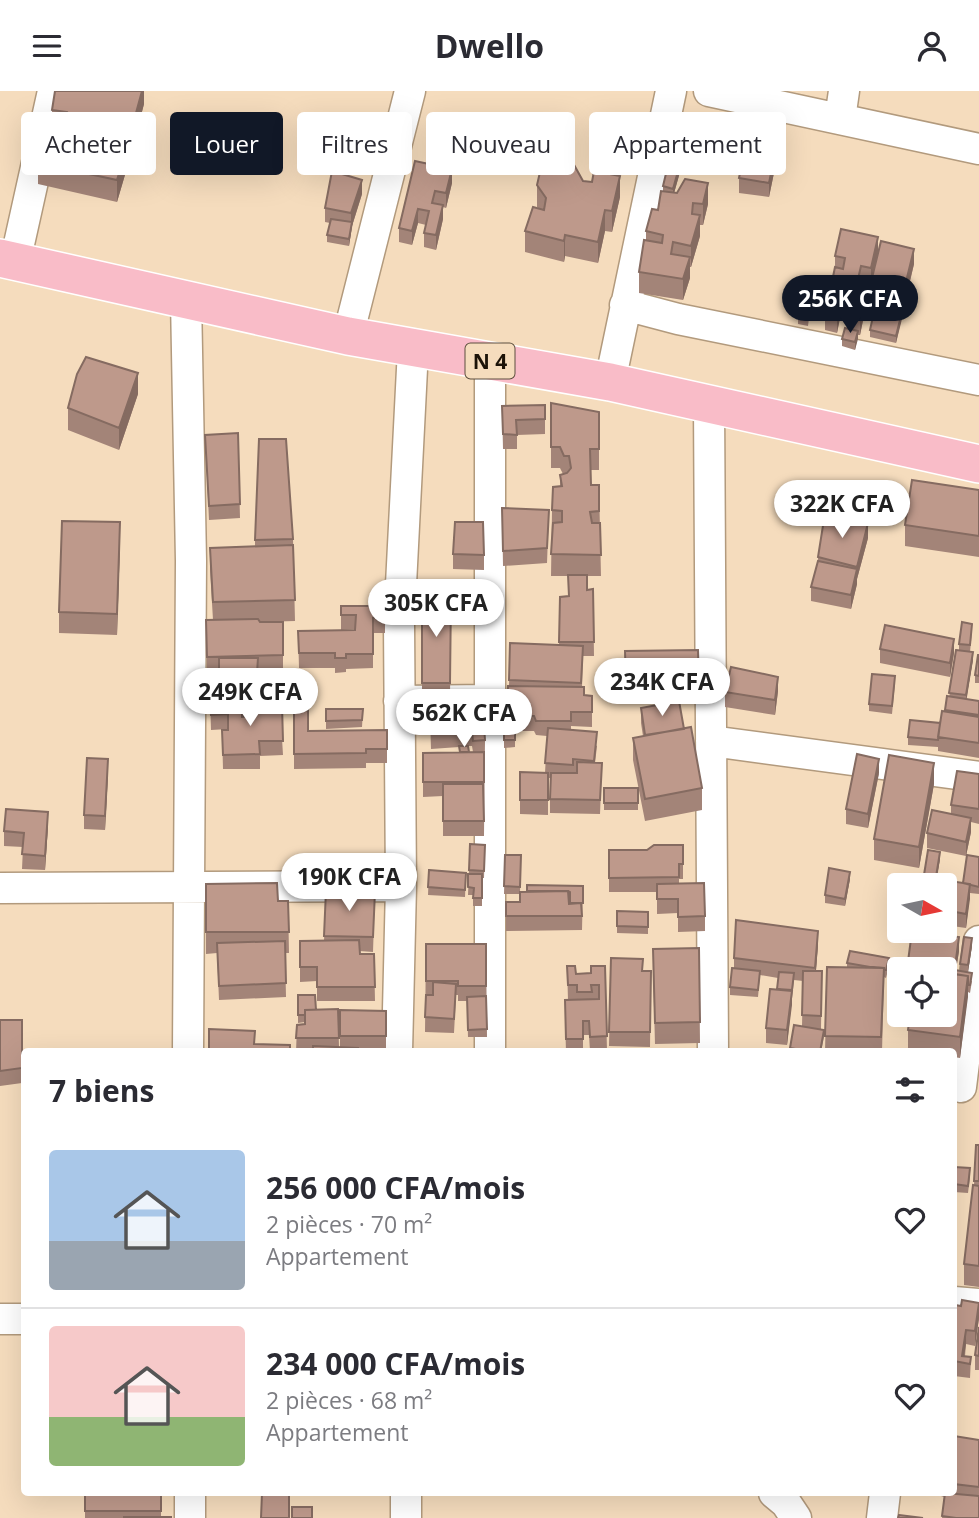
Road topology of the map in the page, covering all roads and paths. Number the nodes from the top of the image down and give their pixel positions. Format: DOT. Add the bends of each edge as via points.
graph roads {
  1 [pos="53,91"];
  2 [pos="410,91"];
  3 [pos="671,91"];
  4 [pos="709,91"];
  5 [pos="842,105"];
  6 [pos="979,149"];
  7 [pos="8,260"];
  8 [pos="186,299"];
  9 [pos="625,305"];
  10 [pos="348,336"];
  11 [pos="413,349"];
  12 [pos="490,361"];
  13 [pos="979,380"];
  14 [pos="610,382"];
  15 [pos="709,404"];
  16 [pos="979,464"];
  17 [pos="490,699"];
  18 [pos="399,701"];
  19 [pos="711,741"];
  20 [pos="979,777"];
  21 [pos="401,886"];
  22 [pos="188,887"];
  23 [pos="0,888"];
  24 [pos="979,941"];
  25 [pos="188,1048"];
  26 [pos="397,1048"];
  27 [pos="490,1048"];
  28 [pos="713,1048"];
  29 [pos="965,1087"];
  30 [pos="957,1302"];
  31 [pos="979,1304"];
  32 [pos="0,1319"];
  33 [pos="21,1319"];
  34 [pos="190,1496"];
  35 [pos="406,1496"];
  36 [pos="778,1496"];
  37 [pos="885,1496"];
  38 [pos="190,1518"];
  39 [pos="406,1518"];
  40 [pos="796,1518"];
  41 [pos="882,1518"];
  1 -- 7 [label="street"];
  2 -- 10 [label="street"];
  3 -- 9 [label="street"];
  4 -- 5 [label="street"];
  5 -- 6 [label="street"];
  7 -- 8 [label="main road, N 4"];
  8 -- 10 [label="main road, N 4"];
  8 -- 22 [label="street" via="191,561"];
  9 -- 13 [label="street"];
  9 -- 14 [label="street"];
  10 -- 11 [label="main road, N 4"];
  11 -- 12 [label="main road, N 4"];
  11 -- 18 [label="street"];
  12 -- 14 [label="main road, N 4"];
  12 -- 17 [label="street"];
  14 -- 15 [label="main road, N 4"];
  15 -- 16 [label="main road, N 4"];
  15 -- 19 [label="street"];
  17 -- 18 [label="street"];
  17 -- 27 [label="street"];
  18 -- 21 [label="street"];
  19 -- 20 [label="street"];
  19 -- 28 [label="street"];
  21 -- 22 [label="street"];
  21 -- 26 [label="street"];
  22 -- 23 [label="street"];
  22 -- 25 [label="street"];
  24 -- 29 [label="street"];
  30 -- 31 [label="street"];
  32 -- 33 [label="street"];
  34 -- 38 [label="street"];
  35 -- 39 [label="street"];
  36 -- 40 [label="street"];
  37 -- 41 [label="street"];
}
